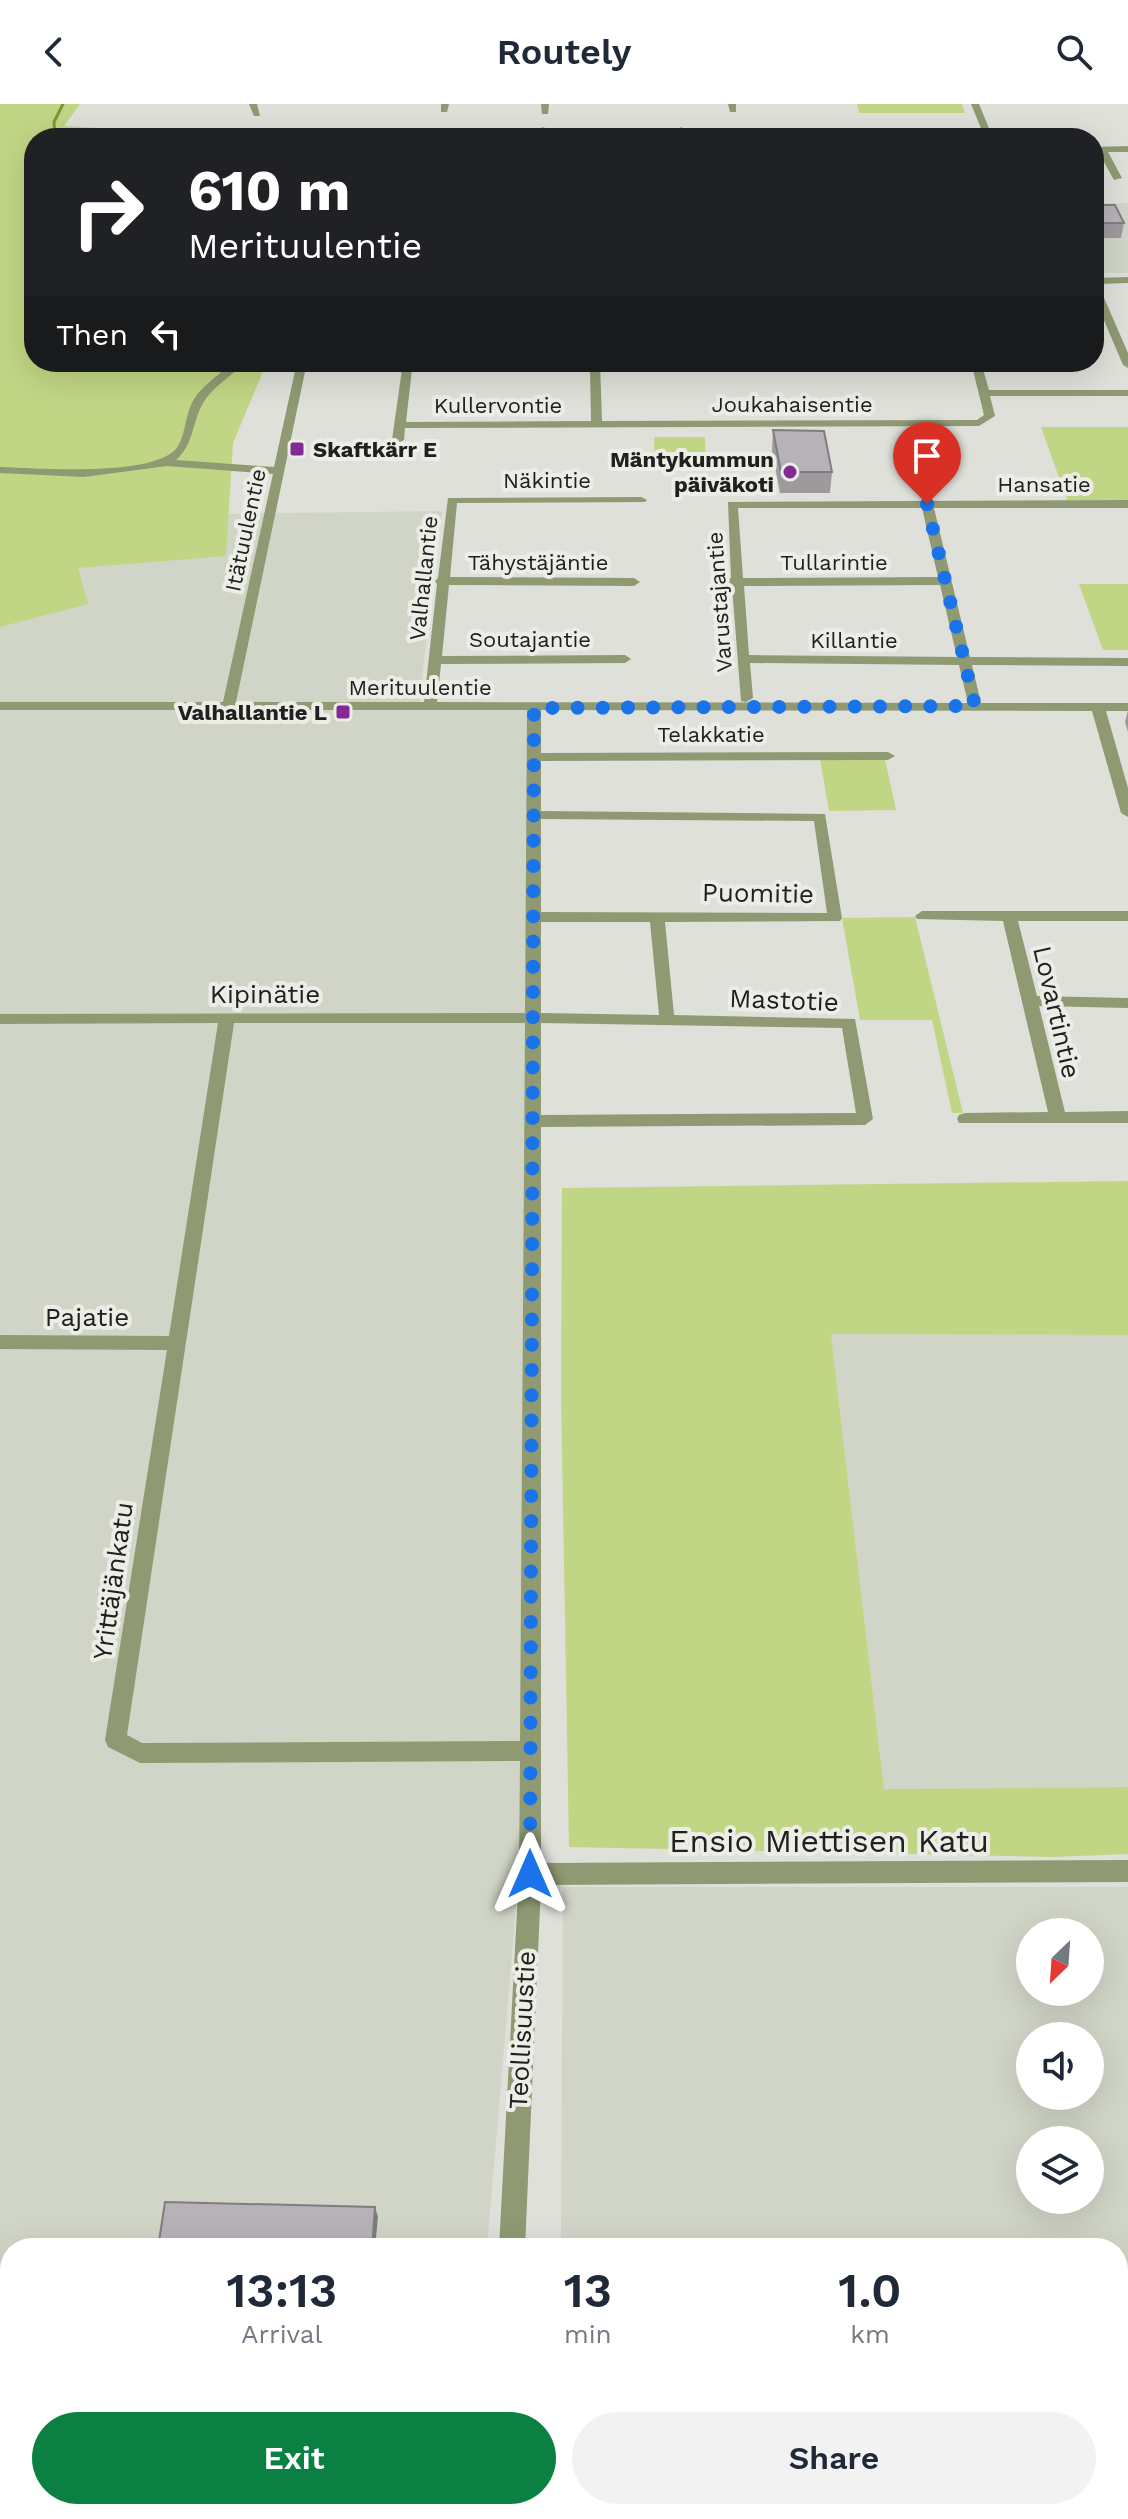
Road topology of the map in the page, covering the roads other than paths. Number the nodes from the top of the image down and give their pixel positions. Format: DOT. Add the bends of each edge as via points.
graph roads {
  1 [pos="975,104"];
  2 [pos="985,128"];
  3 [pos="1128,149"];
  4 [pos="1104,150"];
  5 [pos="1104,159"];
  6 [pos="1117,178"];
  7 [pos="1128,280"];
  8 [pos="1104,282"];
  9 [pos="1104,307"];
  10 [pos="1128,365"];
  11 [pos="228,372"];
  12 [pos="300,372"];
  13 [pos="406,372"];
  14 [pos="595,372"];
  15 [pos="979,372"];
  16 [pos="984,393"];
  17 [pos="1128,393"];
  18 [pos="597,424"];
  19 [pos="400,425"];
  20 [pos="398,440"];
  21 [pos="167,463"];
  22 [pos="0,470"];
  23 [pos="278,471"];
  24 [pos="452,500"];
  25 [pos="641,500"];
  26 [pos="732,504"];
  27 [pos="927,504"];
  28 [pos="1128,504"];
  29 [pos="441,581"];
  30 [pos="945,581"];
  31 [pos="634,582"];
  32 [pos="723,582"];
  33 [pos="737,582"];
  34 [pos="625,659"];
  35 [pos="743,659"];
  36 [pos="435,660"];
  37 [pos="965,660"];
  38 [pos="1128,662"];
  39 [pos="746,698"];
  40 [pos="0,706"];
  41 [pos="229,706"];
  42 [pos="975,706"];
  43 [pos="1098,707"];
  44 [pos="1128,707"];
  45 [pos="430,708"];
  46 [pos="534,708"];
  47 [pos="888,756"];
  48 [pos="534,757"];
  49 [pos="1128,813"];
  50 [pos="533,815"];
  51 [pos="657,916"];
  52 [pos="922,916"];
  53 [pos="1128,916"];
  54 [pos="532,917"];
  55 [pos="1010,917"];
  56 [pos="1031,1001"];
  57 [pos="1128,1003"];
  58 [pos="227,1018"];
  59 [pos="0,1019"];
  60 [pos="531,1019"];
  61 [pos="667,1021"];
  62 [pos="1128,1117"];
  63 [pos="1058,1118"];
  64 [pos="965,1119"];
  65 [pos="533,1121"];
  66 [pos="0,1342"];
  67 [pos="175,1343"];
  68 [pos="530,1751"];
  69 [pos="1128,1871"];
  70 [pos="530,1874"];
  71 [pos="512,2238"];
  1 -- 2 [label="street"];
  3 -- 4 [label="street"];
  5 -- 6 [label="street"];
  7 -- 8 [label="street"];
  9 -- 10 [label="street"];
  11 -- 21 [label="street" via="197,404 183,448"];
  12 -- 23 [label="street, Itätuulentie"];
  13 -- 19 [label="street, Kullervontie"];
  14 -- 18 [label="street"];
  15 -- 16 [label="street, Joukahaisentie"];
  16 -- 17 [label="street"];
  16 -- 18 [label="street, Joukahaisentie" via="990,416 979,423"];
  18 -- 19 [label="street, Kullervontie"];
  19 -- 20 [label="street, Kullervontie"];
  21 -- 22 [label="street" via="84,474"];
  21 -- 23 [label="street"];
  23 -- 41 [label="street, Itätuulentie"];
  24 -- 25 [label="street, Näkintie"];
  24 -- 29 [label="street, Valhallantie"];
  26 -- 27 [label="street, Hansatie"];
  26 -- 33 [label="street, Varustajantie"];
  27 -- 28 [label="street, Hansatie"];
  27 -- 30 [label="street"];
  29 -- 31 [label="street, Tähystäjäntie"];
  29 -- 36 [label="street, Valhallantie"];
  30 -- 33 [label="street, Tullarintie"];
  30 -- 37 [label="street"];
  32 -- 33 [label="street, Tullarintie"];
  33 -- 35 [label="street, Varustajantie"];
  34 -- 36 [label="street, Soutajantie"];
  35 -- 37 [label="street, Killantie"];
  35 -- 39 [label="street, Varustajantie"];
  36 -- 45 [label="street, Valhallantie"];
  37 -- 38 [label="street, Killantie"];
  37 -- 42 [label="street"];
  40 -- 41 [label="street, Merituulentie"];
  41 -- 45 [label="street, Merituulentie"];
  42 -- 43 [label="street, Merituulentie"];
  42 -- 46 [label="street, Merituulentie"];
  43 -- 44 [label="street, Merituulentie"];
  43 -- 49 [label="street"];
  45 -- 46 [label="street, Merituulentie"];
  46 -- 48 [label="street, Teollisuustie"];
  47 -- 48 [label="street, Telakkatie"];
  48 -- 50 [label="street, Teollisuustie"];
  50 -- 51 [label="street, Puomitie" via="820,817 835,918"];
  50 -- 54 [label="street, Teollisuustie"];
  51 -- 54 [label="street, Puomitie"];
  51 -- 61 [label="street"];
  52 -- 55 [label="street"];
  53 -- 55 [label="street"];
  54 -- 60 [label="street, Teollisuustie"];
  55 -- 56 [label="street, Lovartintie"];
  56 -- 57 [label="street"];
  56 -- 63 [label="street, Lovartintie"];
  58 -- 59 [label="street, Kipinätie"];
  58 -- 60 [label="street, Kipinätie"];
  58 -- 67 [label="street, Yrittäjänkatu"];
  60 -- 61 [label="street, Mastotie"];
  60 -- 65 [label="street, Teollisuustie"];
  61 -- 65 [label="street, Mastotie" via="849,1023 865,1119"];
  62 -- 63 [label="street"];
  63 -- 64 [label="street"];
  65 -- 68 [label="street, Teollisuustie"];
  66 -- 67 [label="street, Pajatie"];
  67 -- 68 [label="street, Yrittäjänkatu" via="116,1740 140,1753"];
  68 -- 70 [label="street, Teollisuustie"];
  69 -- 70 [label="street, Ensio Miettisen Katu"];
  70 -- 71 [label="street, Teollisuustie"];
}
